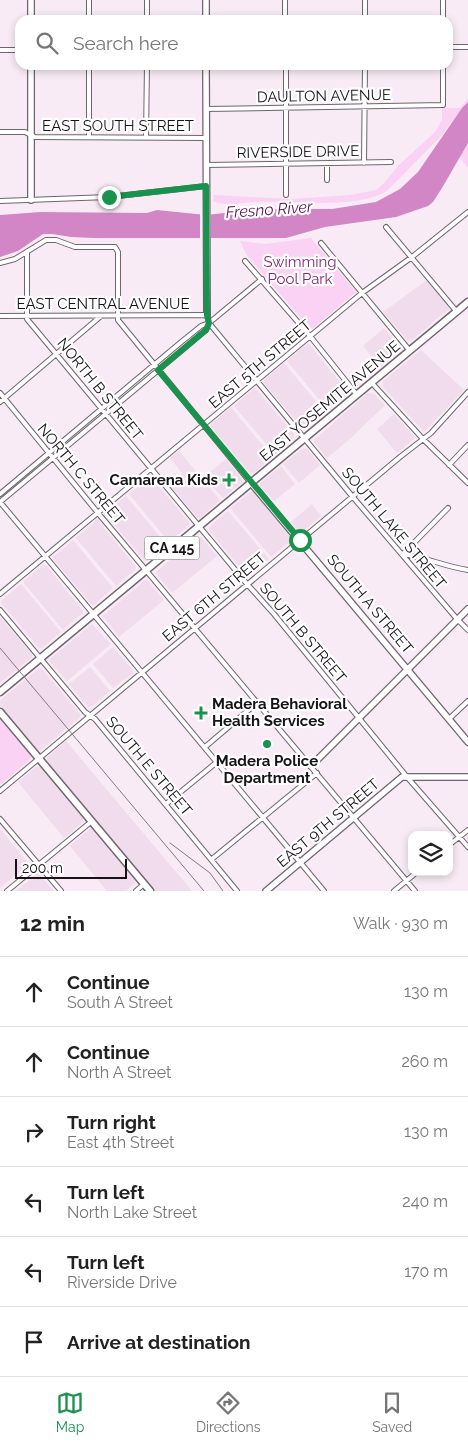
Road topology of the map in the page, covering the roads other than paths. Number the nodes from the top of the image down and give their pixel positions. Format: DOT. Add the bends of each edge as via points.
graph roads {
  1 [pos="31,0"];
  2 [pos="89,0"];
  3 [pos="147,0"];
  4 [pos="206,0"];
  5 [pos="286,0"];
  6 [pos="365,0"];
  7 [pos="443,0"];
  8 [pos="31,15"];
  9 [pos="89,15"];
  10 [pos="147,15"];
  11 [pos="206,15"];
  12 [pos="286,15"];
  13 [pos="365,15"];
  14 [pos="443,15"];
  15 [pos="453,47"];
  16 [pos="468,47"];
  17 [pos="0,50"];
  18 [pos="15,50"];
  19 [pos="31,70"];
  20 [pos="89,70"];
  21 [pos="147,70"];
  22 [pos="206,70"];
  23 [pos="286,70"];
  24 [pos="365,70"];
  25 [pos="443,70"];
  26 [pos="365,107"];
  27 [pos="286,108"];
  28 [pos="206,109"];
  29 [pos="0,132"];
  30 [pos="31,136"];
  31 [pos="89,137"];
  32 [pos="146,137"];
  33 [pos="206,138"];
  34 [pos="391,162"];
  35 [pos="364,163"];
  36 [pos="286,164"];
  37 [pos="327,164"];
  38 [pos="206,165"];
  39 [pos="327,180"];
  40 [pos="206,186"];
  41 [pos="286,195"];
  42 [pos="31,200"];
  43 [pos="0,201"];
  44 [pos="468,212"];
  45 [pos="386,226"];
  46 [pos="321,243"];
  47 [pos="27,252"];
  48 [pos="412,257"];
  49 [pos="246,261"];
  50 [pos="0,263"];
  51 [pos="262,280"];
  52 [pos="362,293"];
  53 [pos="468,302"];
  54 [pos="457,312"];
  55 [pos="207,315"];
  56 [pos="0,316"];
  57 [pos="27,316"];
  58 [pos="102,316"];
  59 [pos="118,316"];
  60 [pos="209,323"];
  61 [pos="310,336"];
  62 [pos="410,351"];
  63 [pos="57,354"];
  64 [pos="154,366"];
  65 [pos="158,370"];
  66 [pos="256,381"];
  67 [pos="372,382"];
  68 [pos="468,392"];
  69 [pos="0,393"];
  70 [pos="357,395"];
  71 [pos="5,398"];
  72 [pos="0,402"];
  73 [pos="102,409"];
  74 [pos="106,414"];
  75 [pos="204,425"];
  76 [pos="304,438"];
  77 [pos="423,439"];
  78 [pos="468,445"];
  79 [pos="49,454"];
  80 [pos="52,458"];
  81 [pos="450,465"];
  82 [pos="151,469"];
  83 [pos="251,483"];
  84 [pos="468,484"];
  85 [pos="0,494"];
  86 [pos="352,496"];
  87 [pos="0,502"];
  88 [pos="448,508"];
  89 [pos="98,513"];
  90 [pos="199,526"];
  91 [pos="300,540"];
  92 [pos="403,554"];
  93 [pos="45,556"];
  94 [pos="146,570"];
  95 [pos="468,570"];
  96 [pos="247,584"];
  97 [pos="0,594"];
  98 [pos="468,609"];
  99 [pos="0,610"];
  100 [pos="93,614"];
  101 [pos="457,620"];
  102 [pos="194,628"];
  103 [pos="468,630"];
  104 [pos="40,659"];
  105 [pos="407,669"];
  106 [pos="142,672"];
  107 [pos="0,692"];
  108 [pos="468,701"];
  109 [pos="258,702"];
  110 [pos="0,712"];
  111 [pos="90,716"];
  112 [pos="359,717"];
  113 [pos="449,720"];
  114 [pos="468,742"];
  115 [pos="205,747"];
  116 [pos="38,758"];
  117 [pos="217,762"];
  118 [pos="311,766"];
  119 [pos="317,773"];
  120 [pos="407,777"];
  121 [pos="468,777"];
  122 [pos="0,791"];
  123 [pos="166,804"];
  124 [pos="263,817"];
  125 [pos="354,818"];
  126 [pos="0,819"];
  127 [pos="92,821"];
  128 [pos="468,830"];
  129 [pos="459,837"];
  130 [pos="453,842"];
  131 [pos="468,847"];
  132 [pos="212,859"];
  133 [pos="300,862"];
  134 [pos="39,865"];
  135 [pos="413,876"];
  136 [pos="407,881"];
  137 [pos="144,884"];
  138 [pos="7,891"];
  139 [pos="61,891"];
  140 [pos="136,891"];
  141 [pos="150,891"];
  142 [pos="237,891"];
  143 [pos="266,891"];
  144 [pos="324,891"];
  145 [pos="394,891"];
  146 [pos="415,891"];
  1 -- 8 [label="street"];
  2 -- 9 [label="street"];
  3 -- 10 [label="street"];
  4 -- 11 [label="street"];
  5 -- 12 [label="street"];
  6 -- 13 [label="street"];
  7 -- 14 [label="street"];
  15 -- 16 [label="street"];
  17 -- 18 [label="street"];
  19 -- 30 [label="street"];
  20 -- 31 [label="street"];
  21 -- 32 [label="street"];
  22 -- 28 [label="street"];
  23 -- 27 [label="street"];
  24 -- 26 [label="street"];
  25 -- 26 [label="street, DAULTON AVENUE" via="443,105"];
  26 -- 27 [label="street, DAULTON AVENUE"];
  26 -- 35 [label="street"];
  27 -- 28 [label="street, DAULTON AVENUE"];
  27 -- 36 [label="street"];
  28 -- 33 [label="street"];
  29 -- 30 [label="street, EAST SOUTH STREET" via="25,132"];
  30 -- 31 [label="street, EAST SOUTH STREET"];
  30 -- 42 [label="street"];
  31 -- 32 [label="street, EAST SOUTH STREET"];
  32 -- 33 [label="street, EAST SOUTH STREET"];
  33 -- 38 [label="street"];
  34 -- 35 [label="street, RIVERSIDE DRIVE"];
  35 -- 37 [label="street, RIVERSIDE DRIVE"];
  36 -- 37 [label="street, RIVERSIDE DRIVE"];
  36 -- 38 [label="street, RIVERSIDE DRIVE"];
  36 -- 41 [label="street"];
  37 -- 39 [label="street"];
  38 -- 40 [label="street"];
  40 -- 42 [label="street" via="109,197"];
  40 -- 55 [label="street"];
  42 -- 43 [label="street"];
  44 -- 48 [label="street, EAST 5TH STREET"];
  45 -- 48 [label="street"];
  46 -- 52 [label="street"];
  47 -- 50 [label="street"];
  47 -- 57 [label="street"];
  47 -- 59 [label="street" via="51,240 75,247 114,248 118,252"];
  48 -- 52 [label="street, EAST 5TH STREET"];
  48 -- 54 [label="street"];
  49 -- 51 [label="street"];
  51 -- 60 [label="street"];
  51 -- 61 [label="street"];
  52 -- 61 [label="street, EAST 5TH STREET"];
  52 -- 62 [label="street"];
  53 -- 54 [label="main road, EAST YOSEMITE AVENUE / CA 145"];
  54 -- 62 [label="main road, EAST YOSEMITE AVENUE / CA 145"];
  55 -- 59 [label="street, EAST CENTRAL AVENUE"];
  55 -- 60 [label="street"];
  56 -- 57 [label="street, EAST CENTRAL AVENUE"];
  57 -- 58 [label="street, EAST CENTRAL AVENUE"];
  57 -- 63 [label="street, NORTH B STREET"];
  58 -- 59 [label="street, EAST CENTRAL AVENUE"];
  58 -- 63 [label="street"];
  59 -- 64 [label="street"];
  60 -- 64 [label="street"];
  60 -- 65 [label="street" via="206,330"];
  60 -- 66 [label="street, SOUTH LAKE STREET"];
  61 -- 66 [label="street, EAST 5TH STREET"];
  61 -- 70 [label="street"];
  62 -- 67 [label="main road, EAST YOSEMITE AVENUE / CA 145"];
  63 -- 71 [label="street"];
  63 -- 73 [label="street, NORTH B STREET"];
  64 -- 65 [label="street"];
  64 -- 73 [label="street"];
  65 -- 74 [label="street"];
  65 -- 75 [label="street"];
  66 -- 75 [label="street, EAST 5TH STREET"];
  66 -- 76 [label="street, SOUTH LAKE STREET"];
  67 -- 70 [label="main road, EAST YOSEMITE AVENUE / CA 145"];
  67 -- 77 [label="street"];
  68 -- 77 [label="street, EAST 6TH STREET"];
  69 -- 71 [label="street, NORTH C STREET"];
  70 -- 76 [label="main road, EAST YOSEMITE AVENUE / CA 145"];
  71 -- 72 [label="street"];
  71 -- 79 [label="street, NORTH C STREET"];
  73 -- 74 [label="street, NORTH B STREET"];
  73 -- 79 [label="street"];
  74 -- 80 [label="street"];
  74 -- 82 [label="street, NORTH B STREET"];
  75 -- 82 [label="street, EAST 5TH STREET"];
  75 -- 83 [label="street"];
  76 -- 83 [label="main road, EAST YOSEMITE AVENUE / CA 145"];
  76 -- 86 [label="street, SOUTH LAKE STREET"];
  77 -- 81 [label="street"];
  77 -- 86 [label="street, EAST 6TH STREET"];
  78 -- 81 [label="street"];
  79 -- 80 [label="street, NORTH C STREET"];
  79 -- 85 [label="street"];
  80 -- 87 [label="street"];
  80 -- 89 [label="street, NORTH C STREET"];
  81 -- 84 [label="street"];
  82 -- 89 [label="street, EAST 5TH STREET"];
  82 -- 90 [label="street, NORTH B STREET"];
  83 -- 90 [label="main road, EAST YOSEMITE AVENUE / CA 145"];
  83 -- 91 [label="street, SOUTH A STREET"];
  86 -- 91 [label="street, EAST 6TH STREET"];
  86 -- 92 [label="street, SOUTH LAKE STREET"];
  87 -- 93 [label="street"];
  88 -- 92 [label="street"];
  89 -- 93 [label="street, EAST 5TH STREET"];
  89 -- 94 [label="street, NORTH C STREET"];
  90 -- 94 [label="main road, EAST YOSEMITE AVENUE / CA 145"];
  90 -- 96 [label="street, SOUTH B STREET"];
  91 -- 96 [label="street, EAST 6TH STREET"];
  91 -- 105 [label="street, SOUTH A STREET"];
  92 -- 95 [label="street"];
  92 -- 101 [label="street, SOUTH LAKE STREET"];
  93 -- 97 [label="street, EAST 5TH STREET"];
  93 -- 100 [label="street"];
  94 -- 100 [label="main road, EAST YOSEMITE AVENUE / CA 145"];
  94 -- 102 [label="street, NORTH C STREET"];
  96 -- 102 [label="street, EAST 6TH STREET"];
  96 -- 112 [label="street, SOUTH B STREET"];
  98 -- 101 [label="street"];
  99 -- 104 [label="street, SOUTH E STREET"];
  100 -- 104 [label="main road, EAST YOSEMITE AVENUE / CA 145"];
  100 -- 106 [label="street"];
  101 -- 103 [label="street, SOUTH LAKE STREET"];
  101 -- 105 [label="street"];
  102 -- 106 [label="street, EAST 6TH STREET"];
  102 -- 109 [label="street, NORTH C STREET"];
  104 -- 107 [label="main road, EAST YOSEMITE AVENUE / CA 145"];
  104 -- 111 [label="street, SOUTH E STREET"];
  105 -- 112 [label="street"];
  105 -- 113 [label="street, SOUTH A STREET"];
  106 -- 111 [label="street, EAST 6TH STREET"];
  106 -- 115 [label="street"];
  108 -- 113 [label="street"];
  109 -- 115 [label="street"];
  109 -- 118 [label="street, NORTH C STREET"];
  110 -- 116 [label="main road"];
  111 -- 116 [label="street, EAST 6TH STREET"];
  111 -- 123 [label="street, SOUTH E STREET"];
  112 -- 118 [label="street"];
  112 -- 120 [label="street, SOUTH B STREET"];
  113 -- 114 [label="street, SOUTH A STREET"];
  115 -- 117 [label="street"];
  116 -- 122 [label="street, EAST 6TH STREET"];
  116 -- 127 [label="main road"];
  117 -- 123 [label="street"];
  117 -- 124 [label="street"];
  118 -- 119 [label="street, NORTH C STREET"];
  119 -- 124 [label="street"];
  119 -- 125 [label="street, NORTH C STREET"];
  120 -- 121 [label="street"];
  120 -- 125 [label="street, EAST 9TH STREET" via="402,777"];
  120 -- 129 [label="street, SOUTH B STREET"];
  123 -- 132 [label="street, SOUTH E STREET"];
  124 -- 132 [label="street"];
  124 -- 133 [label="street"];
  125 -- 133 [label="street, EAST 9TH STREET"];
  125 -- 136 [label="street, NORTH C STREET"];
  126 -- 134 [label="street"];
  127 -- 134 [label="street"];
  127 -- 137 [label="main road"];
  128 -- 129 [label="street"];
  129 -- 130 [label="street"];
  129 -- 131 [label="street, SOUTH B STREET"];
  132 -- 142 [label="street, SOUTH E STREET"];
  133 -- 143 [label="street, EAST 9TH STREET"];
  133 -- 144 [label="street"];
  134 -- 138 [label="street"];
  134 -- 139 [label="street"];
  135 -- 136 [label="street"];
  136 -- 145 [label="street"];
  136 -- 146 [label="street, NORTH C STREET"];
  137 -- 140 [label="street"];
  137 -- 141 [label="main road"];
}
